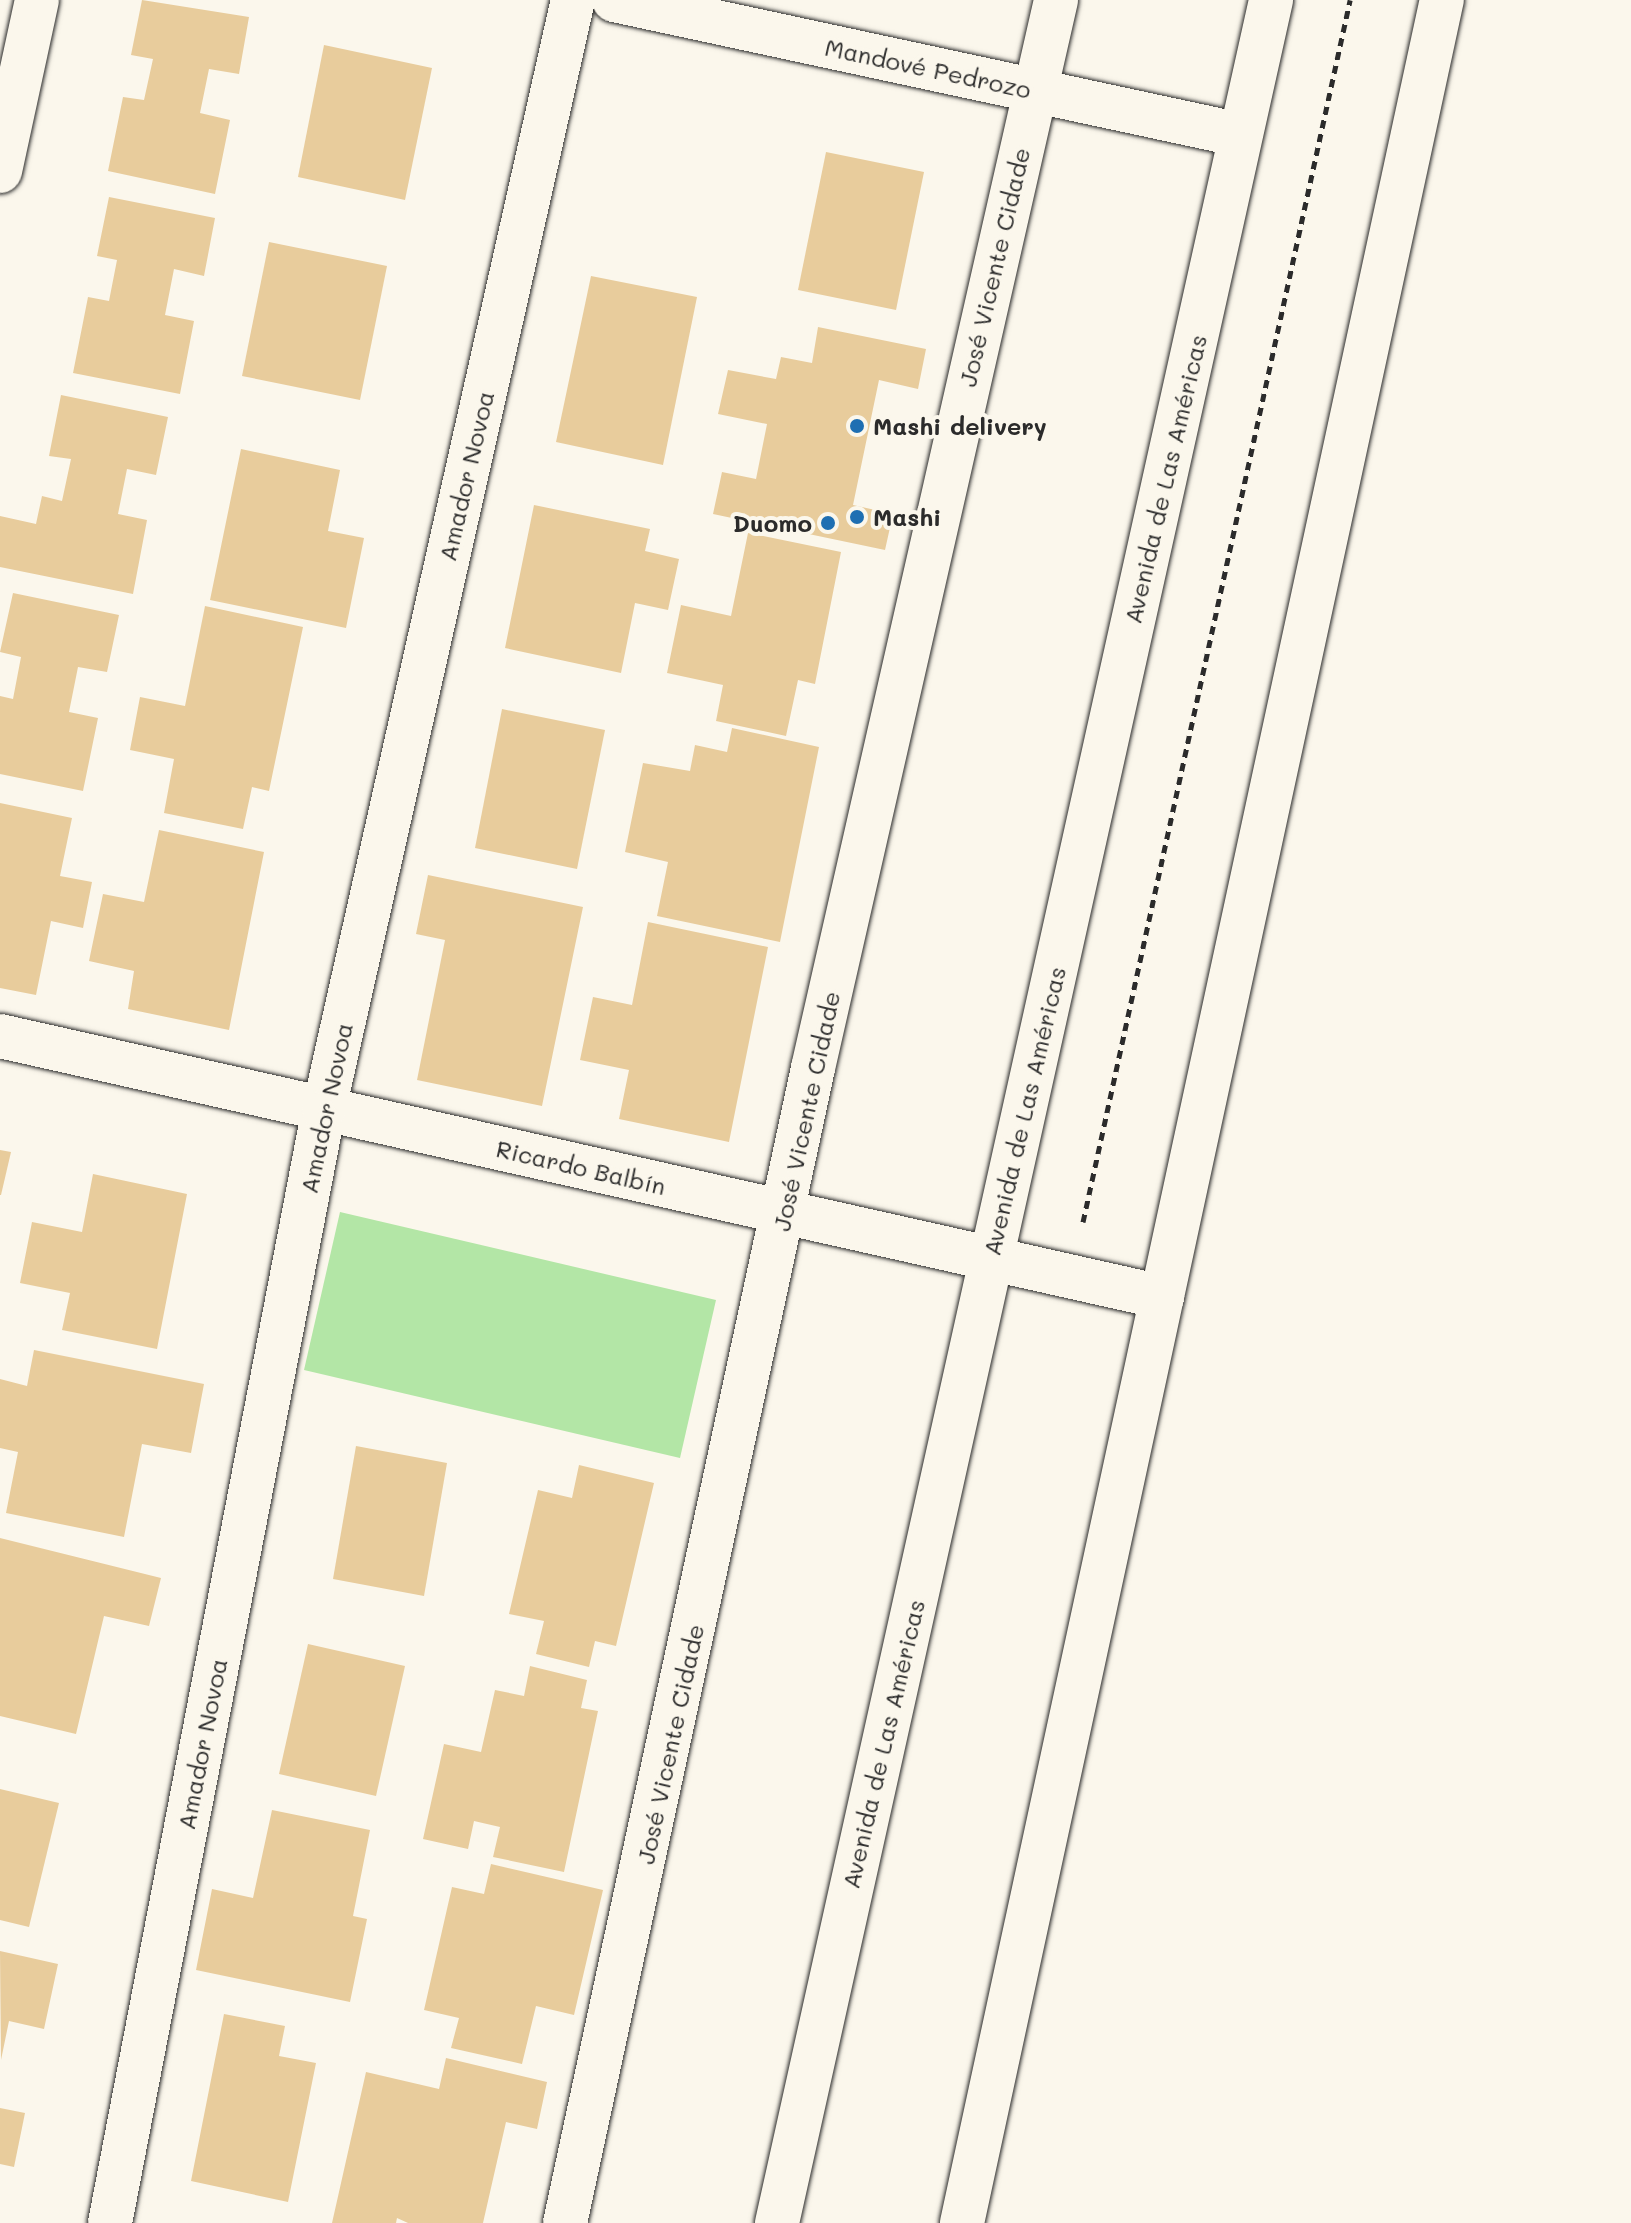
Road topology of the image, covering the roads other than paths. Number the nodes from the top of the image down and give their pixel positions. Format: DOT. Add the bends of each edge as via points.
graph roads {
  1 [pos="37,0"];
  2 [pos="573,0"];
  3 [pos="614,0"];
  4 [pos="1056,0"];
  5 [pos="1271,0"];
  6 [pos="1442,0"];
  7 [pos="1034,91"];
  8 [pos="1241,135"];
  9 [pos="0,171"];
  10 [pos="0,1036"];
  11 [pos="324,1109"];
  12 [pos="785,1213"];
  13 [pos="991,1259"];
  14 [pos="1162,1297"];
  15 [pos="110,2223"];
  16 [pos="565,2223"];
  17 [pos="777,2223"];
  18 [pos="962,2223"];
  1 -- 9 [label="street"];
  2 -- 11 [label="street, Amador Novoa"];
  3 -- 7 [label="street, Mandové Pedrozo"];
  4 -- 7 [label="street, José Vicente Cidade"];
  5 -- 8 [label="street, Avenida de Las Américas"];
  6 -- 14 [label="street"];
  7 -- 8 [label="street, Mandové Pedrozo"];
  7 -- 12 [label="street, José Vicente Cidade"];
  8 -- 13 [label="street, Avenida de Las Américas"];
  10 -- 11 [label="street, Ricardo Balbín"];
  11 -- 12 [label="street, Ricardo Balbín"];
  11 -- 15 [label="street, Amador Novoa"];
  12 -- 13 [label="street, Ricardo Balbín"];
  12 -- 16 [label="street, José Vicente Cidade"];
  13 -- 14 [label="street, Ricardo Balbín"];
  13 -- 17 [label="street, Avenida de Las Américas"];
  14 -- 18 [label="street"];
}
